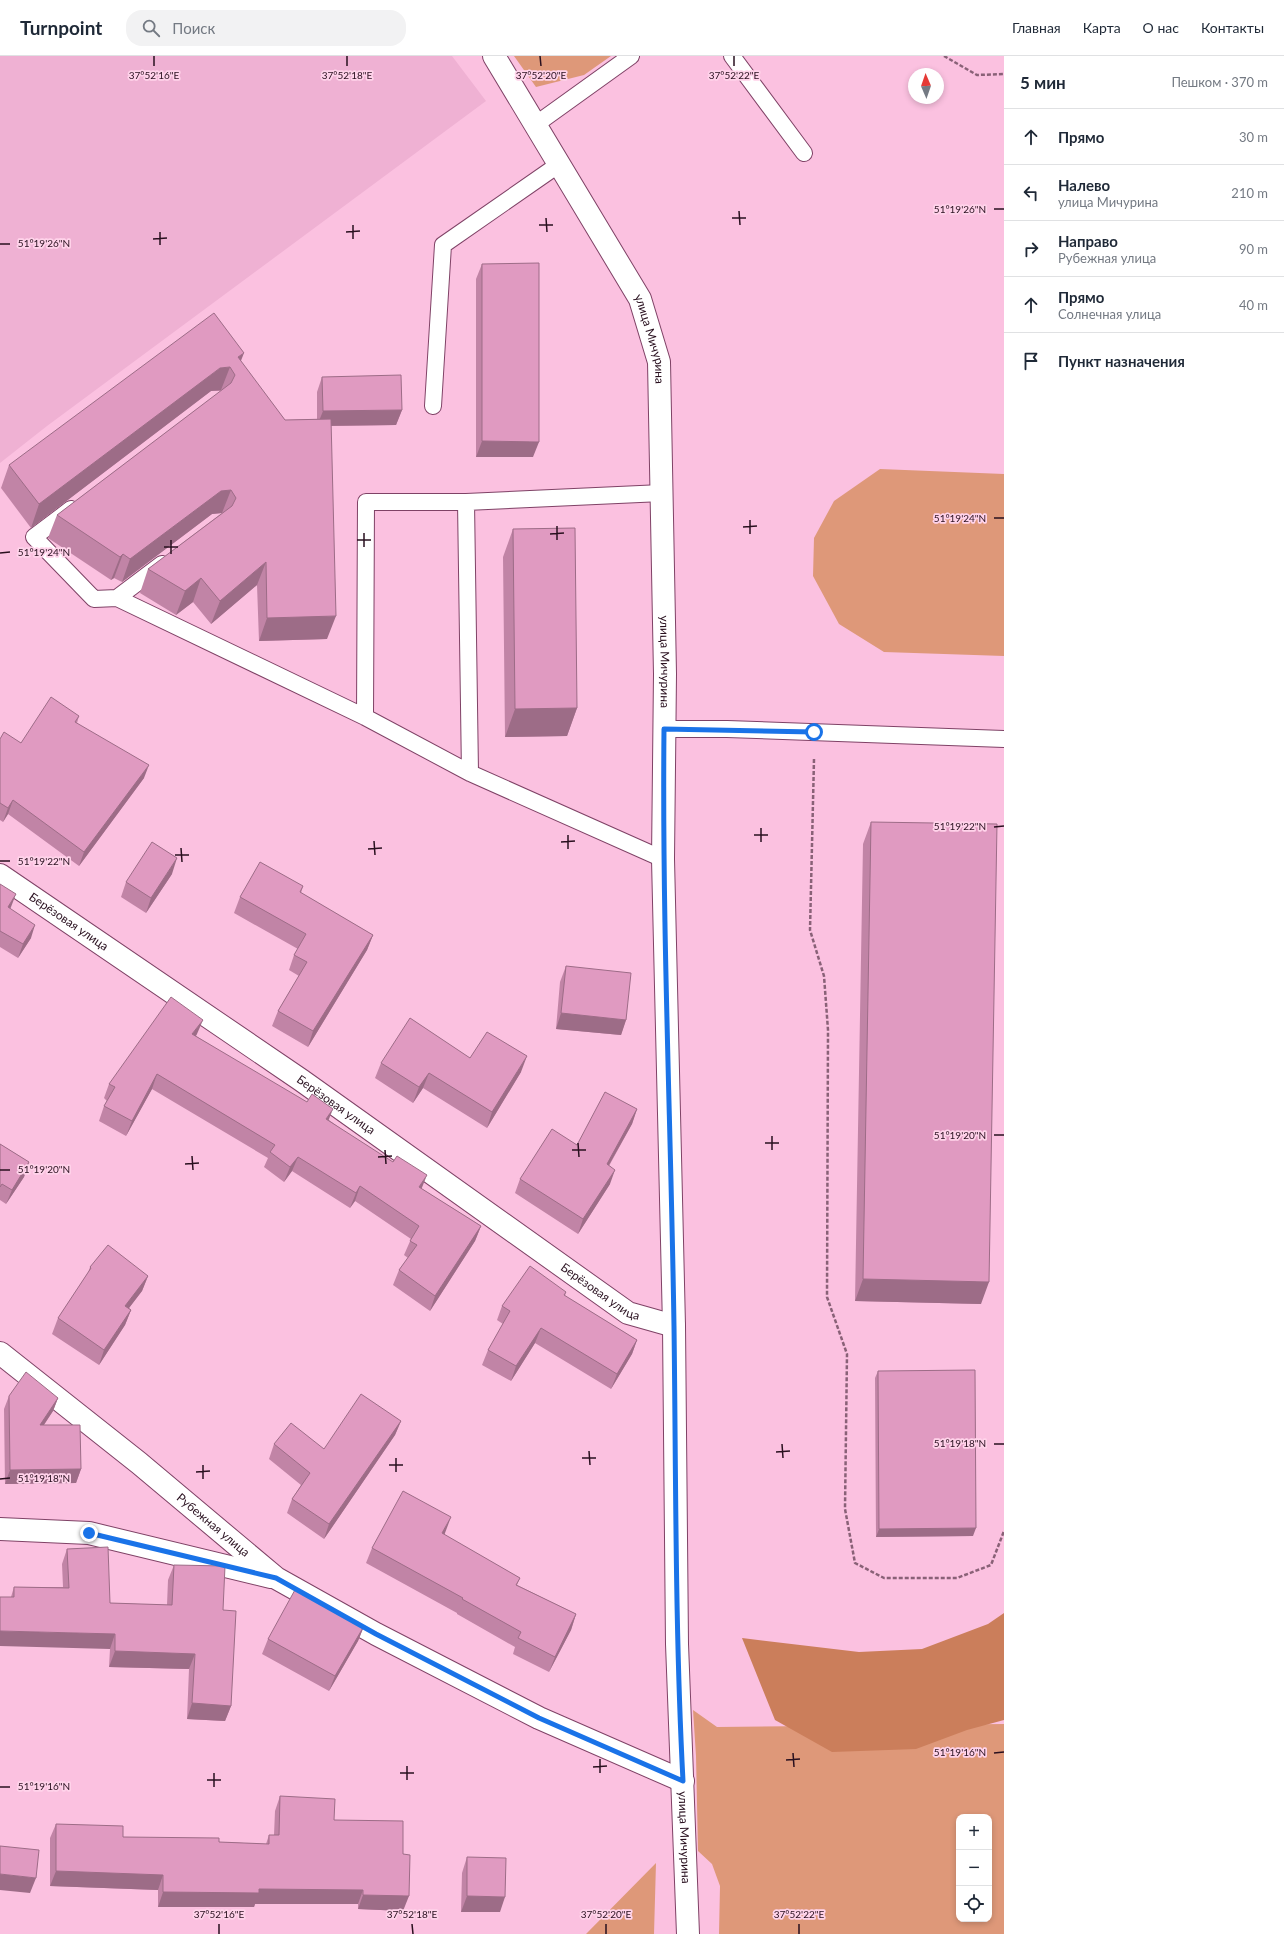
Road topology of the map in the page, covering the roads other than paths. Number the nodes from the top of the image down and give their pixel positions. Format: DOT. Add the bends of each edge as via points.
graph roads {
  1 [pos="494,56"];
  2 [pos="631,56"];
  3 [pos="732,56"];
  4 [pos="535,125"];
  5 [pos="804,153"];
  6 [pos="558,164"];
  7 [pos="434,406"];
  8 [pos="662,493"];
  9 [pos="85,499"];
  10 [pos="466,502"];
  11 [pos="174,555"];
  12 [pos="117,598"];
  13 [pos="365,717"];
  14 [pos="664,729"];
  15 [pos="1004,739"];
  16 [pos="470,773"];
  17 [pos="663,859"];
  18 [pos="0,875"];
  19 [pos="674,1326"];
  20 [pos="0,1353"];
  21 [pos="0,1529"];
  22 [pos="276,1578"];
  23 [pos="683,1781"];
  24 [pos="688,1934"];
  1 -- 4 [label="street, улица Мичурина"];
  2 -- 4 [label="lane"];
  3 -- 5 [label="lane"];
  4 -- 6 [label="street, улица Мичурина"];
  6 -- 7 [label="lane" via="442,245"];
  6 -- 8 [label="street, улица Мичурина" via="640,299 659,362"];
  8 -- 10 [label="lane"];
  8 -- 14 [label="street, улица Мичурина"];
  9 -- 12 [label="lane" via="34,537 94,598"];
  10 -- 13 [label="lane" via="366,502"];
  10 -- 16 [label="lane"];
  11 -- 12 [label="lane"];
  12 -- 13 [label="lane"];
  13 -- 16 [label="lane"];
  14 -- 15 [label="lane"];
  14 -- 17 [label="street, улица Мичурина"];
  16 -- 17 [label="lane"];
  17 -- 19 [label="street, улица Мичурина"];
  18 -- 19 [label="street, Берёзовая улица" via="301,1080 628,1313"];
  19 -- 23 [label="street, улица Мичурина" via="677,1644"];
  20 -- 22 [label="street, Рубежная улица" via="139,1463"];
  21 -- 22 [label="street" via="89,1533"];
  22 -- 23 [label="street, Рубежная улица" via="376,1634 539,1718"];
  23 -- 24 [label="street, улица Мичурина"];
}
